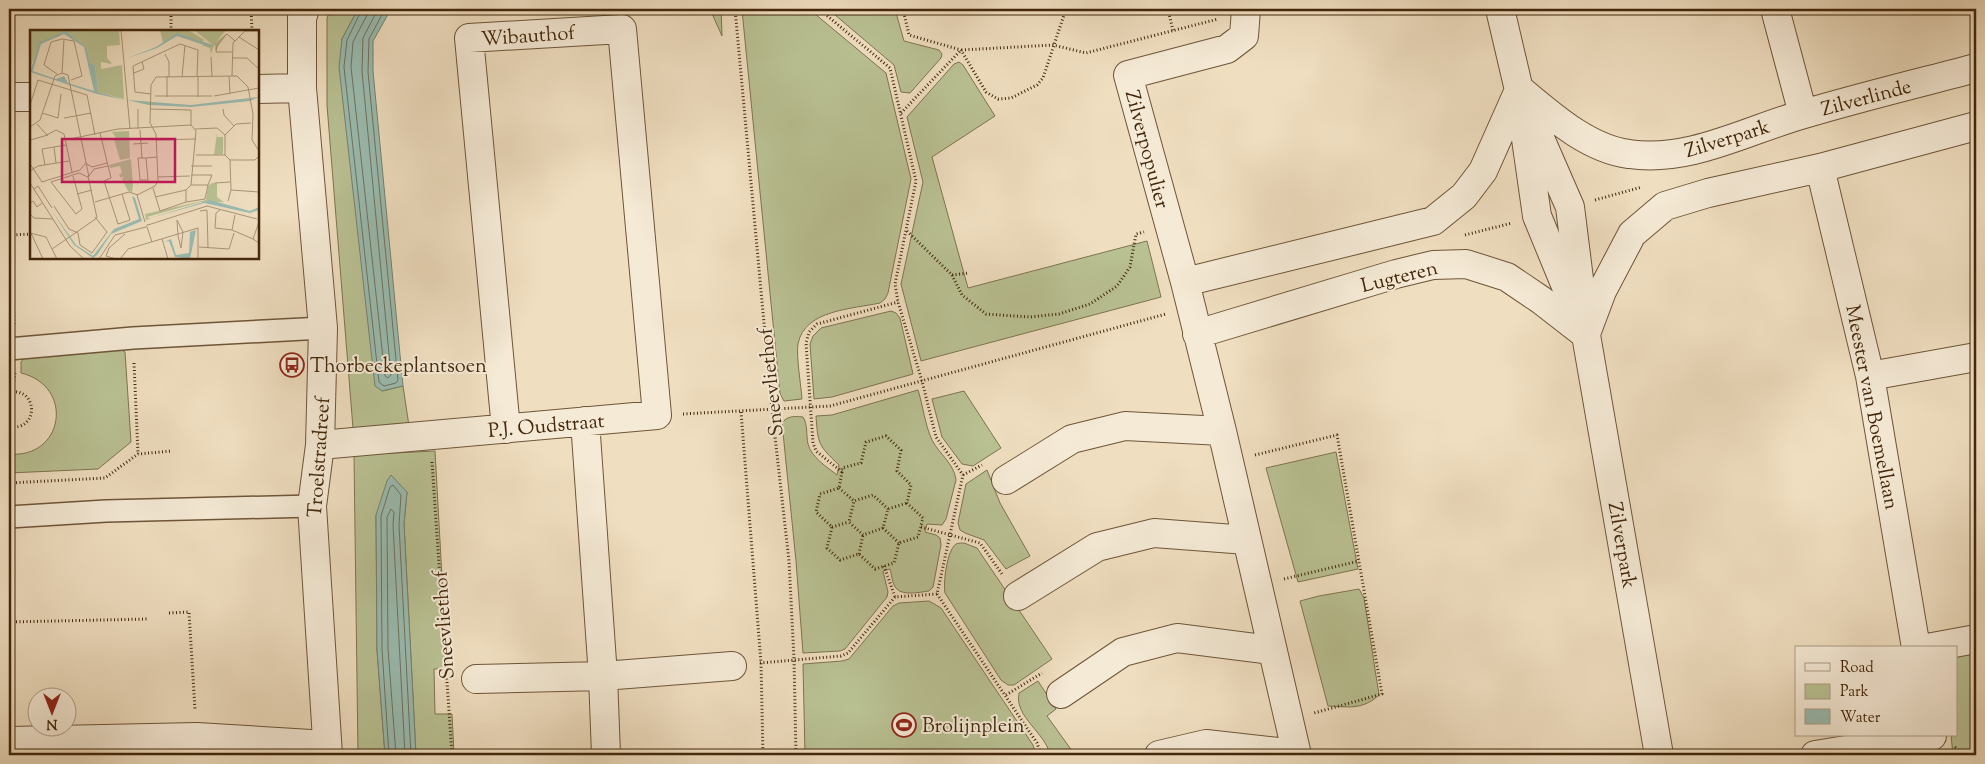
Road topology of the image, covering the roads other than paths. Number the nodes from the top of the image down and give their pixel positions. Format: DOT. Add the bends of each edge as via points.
graph roads {
  1 [pos="305,9"];
  2 [pos="1500,9"];
  3 [pos="1775,9"];
  4 [pos="1247,10"];
  5 [pos="1976,68"];
  6 [pos="302,88"];
  7 [pos="259,89"];
  8 [pos="1520,90"];
  9 [pos="30,97"];
  10 [pos="9,98"];
  11 [pos="1803,114"];
  12 [pos="1976,126"];
  13 [pos="1820,168"];
  14 [pos="1185,282"];
  15 [pos="323,328"];
  16 [pos="1197,334"];
  17 [pos="1586,334"];
  18 [pos="12,349"];
  19 [pos="1976,357"];
  20 [pos="1870,376"];
  21 [pos="657,415"];
  22 [pos="585,421"];
  23 [pos="506,429"];
  24 [pos="1222,431"];
  25 [pos="320,445"];
  26 [pos="1006,480"];
  27 [pos="312,506"];
  28 [pos="9,517"];
  29 [pos="1247,540"];
  30 [pos="1018,596"];
  31 [pos="1976,640"];
  32 [pos="1916,646"];
  33 [pos="1939,646"];
  34 [pos="1272,650"];
  35 [pos="732,666"];
  36 [pos="603,676"];
  37 [pos="476,679"];
  38 [pos="1061,694"];
  39 [pos="9,742"];
  40 [pos="1933,742"];
  41 [pos="328,750"];
  42 [pos="606,755"];
  43 [pos="1159,755"];
  44 [pos="1297,755"];
  45 [pos="1659,755"];
  46 [pos="1815,755"];
  1 -- 6 [label="street, Troelstradreef" via="302,18"];
  2 -- 8 [label="street, Zilverpark"];
  3 -- 11 [label="street, Zilverlinde"];
  4 -- 14 [label="street, Zilverpopulier" via="1244,36 1227,49 1128,74"];
  5 -- 11 [label="street, Zilverlinde"];
  6 -- 7 [label="street"];
  6 -- 15 [label="street, Troelstradreef"];
  8 -- 11 [label="street, Zilverpark" via="1552,117 1596,144 1627,154 1654,157 1696,151"];
  8 -- 14 [label="street" via="1483,171 1464,196 1433,221"];
  8 -- 17 [label="street, Zilverpark" via="1537,216"];
  9 -- 10 [label="street"];
  12 -- 13 [label="street"];
  13 -- 17 [label="street" via="1665,206 1632,234 1602,291"];
  13 -- 20 [label="street, Meester van Boemellaan"];
  14 -- 16 [label="street, Zilverpopulier"];
  15 -- 18 [label="street" via="133,338"];
  15 -- 25 [label="street, Troelstradreef"];
  16 -- 17 [label="street, Lugteren" via="1406,272 1433,265 1466,264 1507,277"];
  16 -- 24 [label="street, Zilverpopulier"];
  17 -- 45 [label="street, Zilverpark"];
  19 -- 20 [label="street"];
  20 -- 32 [label="street, Meester van Boemellaan"];
  21 -- 22 [label="street, P.J. Oudstraat"];
  21 -- 23 [label="street, Wibauthof" via="622,29 469,38"];
  22 -- 23 [label="street, P.J. Oudstraat"];
  22 -- 36 [label="street"];
  23 -- 25 [label="street, P.J. Oudstraat"];
  24 -- 26 [label="street" via="1126,426 1072,439"];
  24 -- 29 [label="street, Zilverpopulier"];
  25 -- 27 [label="street, Troelstradreef"];
  27 -- 28 [label="street"];
  27 -- 41 [label="street, Troelstradreef"];
  29 -- 30 [label="street" via="1154,533 1097,547"];
  29 -- 34 [label="street, Zilverpopulier"];
  31 -- 33 [label="street"];
  34 -- 38 [label="street" via="1177,638 1124,652"];
  34 -- 44 [label="street, Zilverpopulier"];
  35 -- 36 [label="street, Sneevliethof"];
  36 -- 37 [label="street, Sneevliethof"];
  36 -- 42 [label="street"];
  39 -- 41 [label="street" via="197,737"];
  40 -- 46 [label="street"];
  43 -- 44 [label="street" via="1206,744"];
}
